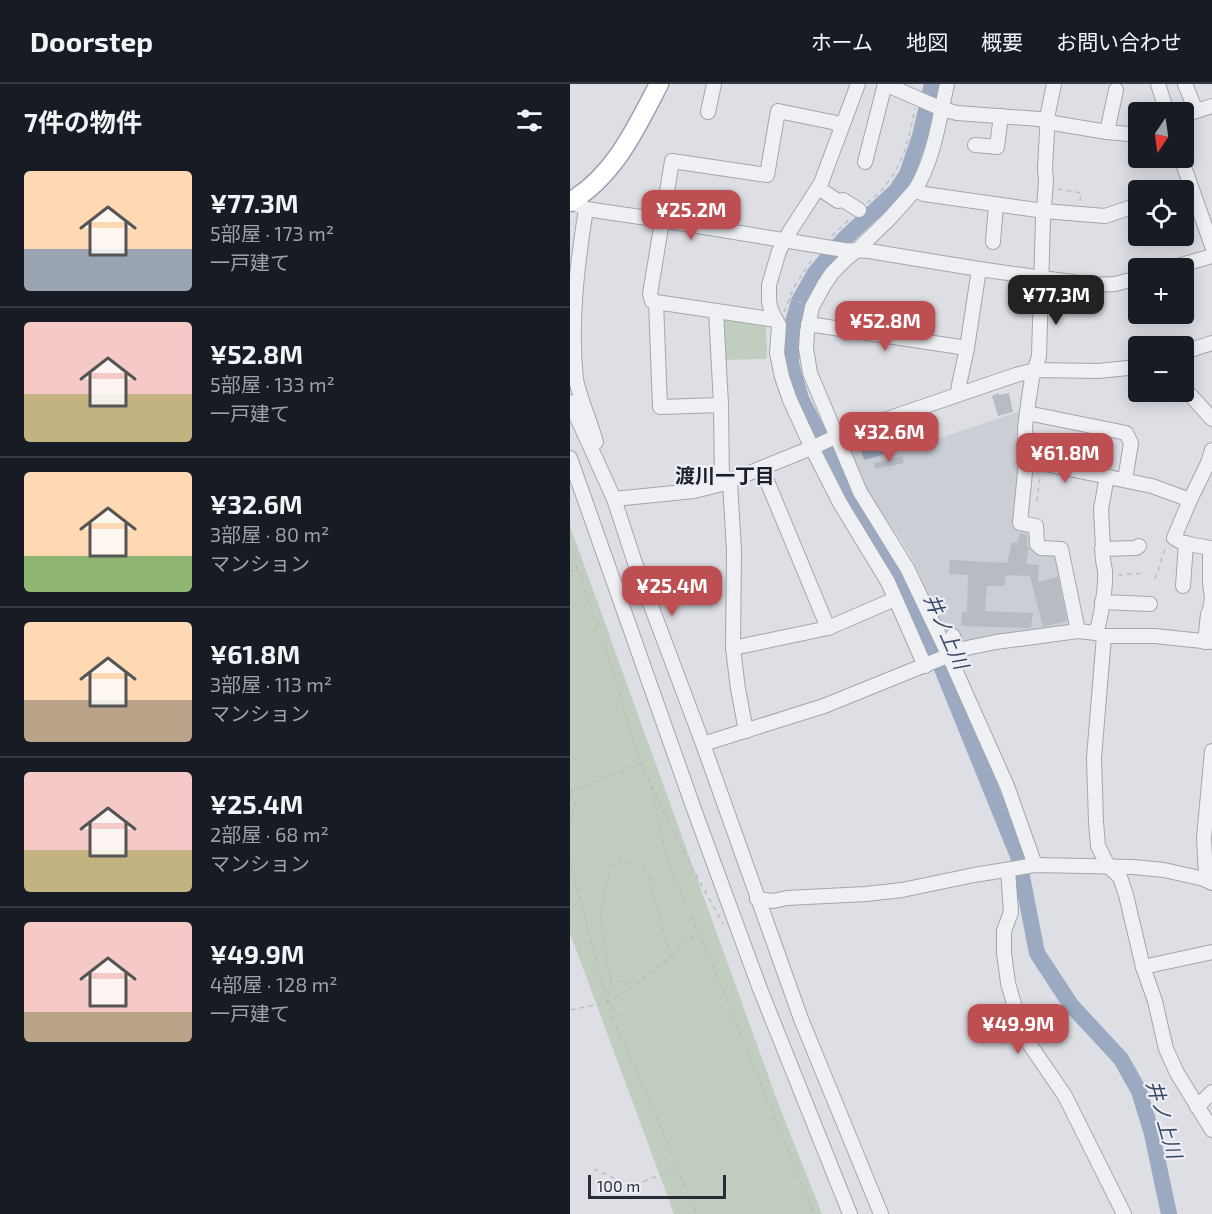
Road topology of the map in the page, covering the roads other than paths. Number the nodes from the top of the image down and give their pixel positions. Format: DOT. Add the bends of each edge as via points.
graph roads {
  1 [pos="659,84"];
  2 [pos="714,84"];
  3 [pos="858,84"];
  4 [pos="885,84"];
  5 [pos="947,84"];
  6 [pos="1054,84"];
  7 [pos="1158,84"];
  8 [pos="1185,84"];
  9 [pos="1116,90"];
  10 [pos="1164,102"];
  11 [pos="1188,102"];
  12 [pos="1212,106"];
  13 [pos="938,107"];
  14 [pos="708,112"];
  15 [pos="1194,112"];
  16 [pos="1001,116"];
  17 [pos="1048,122"];
  18 [pos="842,125"];
  19 [pos="1107,132"];
  20 [pos="1128,134"];
  21 [pos="975,145"];
  22 [pos="864,162"];
  23 [pos="818,188"];
  24 [pos="915,190"];
  25 [pos="576,204"];
  26 [pos="996,205"];
  27 [pos="1128,208"];
  28 [pos="1194,208"];
  29 [pos="859,210"];
  30 [pos="1044,212"];
  31 [pos="662,220"];
  32 [pos="785,240"];
  33 [pos="993,242"];
  34 [pos="1212,246"];
  35 [pos="851,250"];
  36 [pos="1212,256"];
  37 [pos="1194,261"];
  38 [pos="979,269"];
  39 [pos="1042,277"];
  40 [pos="1128,281"];
  41 [pos="656,302"];
  42 [pos="716,311"];
  43 [pos="776,320"];
  44 [pos="808,324"];
  45 [pos="1212,342"];
  46 [pos="967,348"];
  47 [pos="1194,348"];
  48 [pos="1128,368"];
  49 [pos="1035,370"];
  50 [pos="958,394"];
  51 [pos="1194,399"];
  52 [pos="570,402"];
  53 [pos="721,405"];
  54 [pos="1027,412"];
  55 [pos="1212,419"];
  56 [pos="835,437"];
  57 [pos="814,447"];
  58 [pos="570,458"];
  59 [pos="1211,458"];
  60 [pos="1026,462"];
  61 [pos="762,469"];
  62 [pos="602,470"];
  63 [pos="1107,476"];
  64 [pos="1125,480"];
  65 [pos="726,483"];
  66 [pos="614,499"];
  67 [pos="1190,500"];
  68 [pos="1177,544"];
  69 [pos="1139,546"];
  70 [pos="1102,549"];
  71 [pos="1183,586"];
  72 [pos="896,599"];
  73 [pos="1102,602"];
  74 [pos="1150,604"];
  75 [pos="828,628"];
  76 [pos="1078,631"];
  77 [pos="1100,635"];
  78 [pos="953,636"];
  79 [pos="1209,642"];
  80 [pos="733,648"];
  81 [pos="951,654"];
  82 [pos="928,665"];
  83 [pos="746,731"];
  84 [pos="703,744"];
  85 [pos="1212,751"];
  86 [pos="1032,865"];
  87 [pos="1108,866"];
  88 [pos="1011,870"];
  89 [pos="1208,881"];
  90 [pos="757,899"];
  91 [pos="1212,952"];
  92 [pos="1143,967"];
  93 [pos="1212,1092"];
  94 [pos="1197,1107"];
  95 [pos="1212,1130"];
  96 [pos="850,1214"];
  97 [pos="881,1214"];
  98 [pos="1124,1214"];
  1 -- 25 [label="main road" via="620,154"];
  2 -- 14 [label="street"];
  3 -- 18 [label="street"];
  4 -- 13 [label="street"];
  4 -- 22 [label="street"];
  5 -- 13 [label="street"];
  6 -- 17 [label="street"];
  7 -- 10 [label="street"];
  8 -- 11 [label="street"];
  9 -- 19 [label="street"];
  12 -- 15 [label="street"];
  13 -- 16 [label="street" via="957,113"];
  13 -- 24 [label="street" via="930,154"];
  16 -- 17 [label="street"];
  16 -- 21 [label="street" via="997,147"];
  17 -- 19 [label="street"];
  17 -- 30 [label="street"];
  18 -- 23 [label="street"];
  18 -- 31 [label="street" via="778,111 767,175 672,161"];
  19 -- 20 [label="street"];
  23 -- 29 [label="street" via="835,207 843,200"];
  23 -- 32 [label="street"];
  24 -- 26 [label="street"];
  24 -- 35 [label="street" via="901,208"];
  25 -- 31 [label="street"];
  25 -- 62 [label="street" via="571,351 576,382 602,457"];
  26 -- 30 [label="street"];
  26 -- 33 [label="street"];
  27 -- 30 [label="street" via="1105,216"];
  28 -- 34 [label="street"];
  30 -- 39 [label="street"];
  31 -- 32 [label="street"];
  31 -- 41 [label="street" via="650,294"];
  32 -- 35 [label="street"];
  32 -- 43 [label="street" via="769,285 769,301"];
  35 -- 38 [label="street"];
  35 -- 44 [label="street" via="812,307"];
  36 -- 37 [label="street"];
  38 -- 39 [label="street"];
  38 -- 46 [label="street"];
  39 -- 40 [label="street" via="1093,285"];
  39 -- 49 [label="street"];
  41 -- 42 [label="street"];
  41 -- 53 [label="street" via="660,407"];
  42 -- 43 [label="street"];
  42 -- 53 [label="street"];
  43 -- 57 [label="street" via="782,377"];
  44 -- 46 [label="street"];
  44 -- 56 [label="street" via="810,373"];
  45 -- 47 [label="street"];
  46 -- 50 [label="street"];
  48 -- 49 [label="street"];
  49 -- 50 [label="street"];
  49 -- 54 [label="street"];
  50 -- 56 [label="street"];
  51 -- 55 [label="street"];
  52 -- 62 [label="street"];
  53 -- 65 [label="street"];
  54 -- 60 [label="street"];
  54 -- 64 [label="street" via="1126,433 1131,443"];
  56 -- 57 [label="street"];
  56 -- 81 [label="street" via="860,492 907,568"];
  57 -- 61 [label="street"];
  57 -- 72 [label="street" via="840,503"];
  58 -- 96 [label="street" via="752,967"];
  59 -- 67 [label="street"];
  60 -- 63 [label="street"];
  60 -- 76 [label="street" via="1020,523 1036,526 1037,544 1041,548 1061,549"];
  61 -- 65 [label="street"];
  61 -- 75 [label="street"];
  62 -- 66 [label="street"];
  63 -- 64 [label="street"];
  63 -- 70 [label="street" via="1101,509"];
  64 -- 67 [label="street" via="1151,482"];
  65 -- 66 [label="street" via="694,491"];
  65 -- 80 [label="street" via="734,551"];
  66 -- 84 [label="street"];
  67 -- 68 [label="street"];
  68 -- 71 [label="street"];
  68 -- 79 [label="street" via="1210,548"];
  69 -- 70 [label="street"];
  70 -- 73 [label="street"];
  72 -- 75 [label="street"];
  72 -- 82 [label="street"];
  73 -- 74 [label="street"];
  73 -- 77 [label="street"];
  75 -- 80 [label="street"];
  76 -- 77 [label="street"];
  76 -- 81 [label="street" via="996,642"];
  77 -- 79 [label="street"];
  77 -- 87 [label="street" via="1094,758 1096,822 1098,846"];
  78 -- 81 [label="street"];
  80 -- 83 [label="street"];
  81 -- 82 [label="street"];
  81 -- 86 [label="street" via="1007,786"];
  82 -- 83 [label="street" via="824,706"];
  83 -- 84 [label="street"];
  84 -- 90 [label="street"];
  85 -- 89 [label="street" via="1204,838"];
  86 -- 87 [label="street"];
  86 -- 88 [label="street"];
  87 -- 89 [label="street" via="1164,870"];
  87 -- 92 [label="street" via="1120,877"];
  88 -- 90 [label="street" via="902,890"];
  88 -- 98 [label="street" via="1011,912 1004,931 1004,953 1020,1025 1065,1096"];
  90 -- 97 [label="street" via="801,1020"];
  91 -- 92 [label="street"];
  92 -- 94 [label="street" via="1166,1049"];
  93 -- 94 [label="street"];
  94 -- 95 [label="street"];
}
